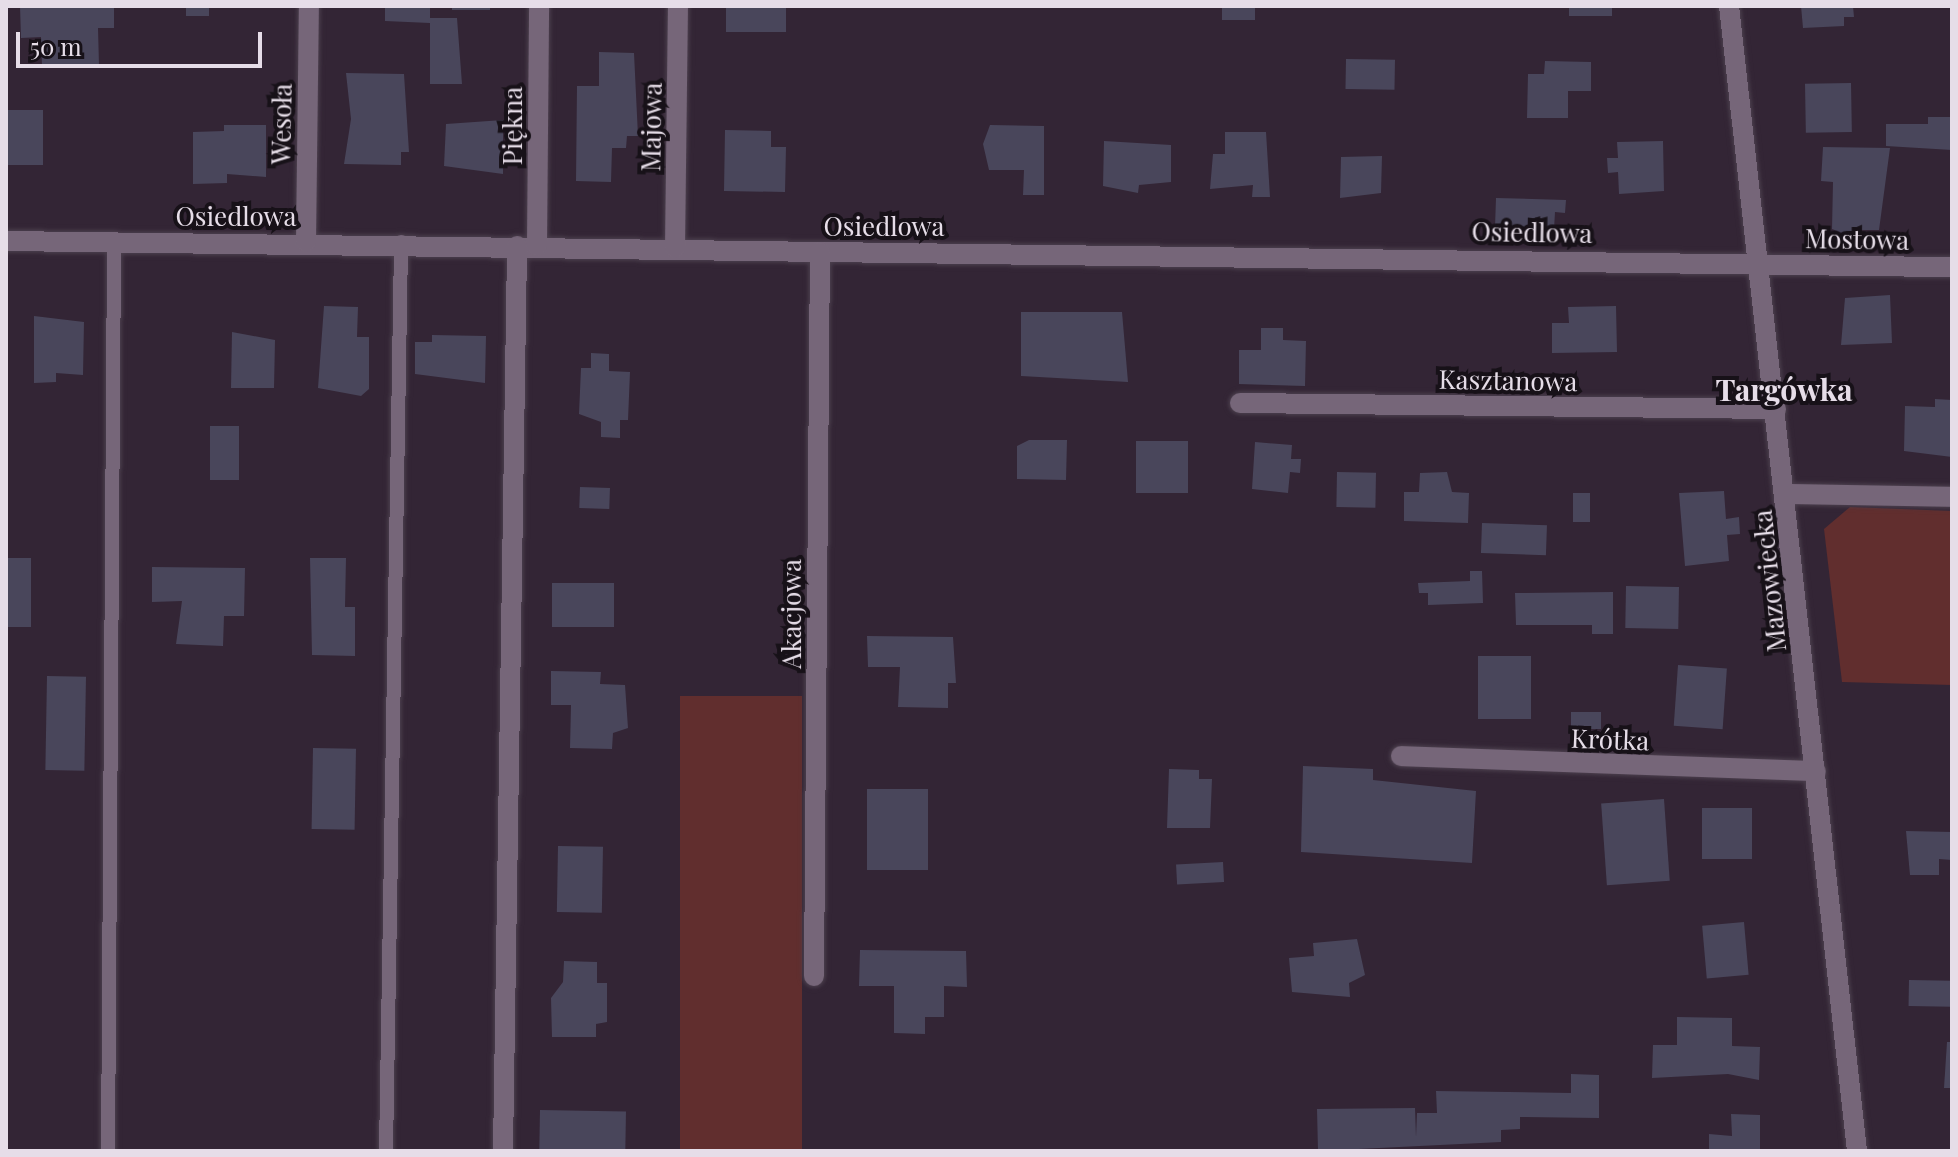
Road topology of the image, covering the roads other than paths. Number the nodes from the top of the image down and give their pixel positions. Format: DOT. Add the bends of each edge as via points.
graph roads {
  1 [pos="309,6"];
  2 [pos="539,6"];
  3 [pos="678,6"];
  4 [pos="1729,6"];
  5 [pos="6,241"];
  6 [pos="114,242"];
  7 [pos="306,242"];
  8 [pos="401,242"];
  9 [pos="527,246"];
  10 [pos="675,248"];
  11 [pos="820,252"];
  12 [pos="1761,262"];
  13 [pos="1952,267"];
  14 [pos="1240,403"];
  15 [pos="1776,409"];
  16 [pos="1786,494"];
  17 [pos="1952,497"];
  18 [pos="1401,756"];
  19 [pos="1816,771"];
  20 [pos="814,976"];
  21 [pos="108,1151"];
  22 [pos="386,1151"];
  23 [pos="503,1151"];
  24 [pos="1857,1151"];
  1 -- 7 [label="street, Wesoła"];
  2 -- 9 [label="street, Piękna"];
  3 -- 10 [label="street, Majowa"];
  4 -- 12 [label="street, Mazowiecka"];
  5 -- 6 [label="street, Osiedlowa"];
  6 -- 7 [label="street, Osiedlowa"];
  6 -- 21 [label="lane"];
  7 -- 8 [label="street, Osiedlowa"];
  8 -- 9 [label="street, Osiedlowa"];
  8 -- 22 [label="lane"];
  9 -- 10 [label="street, Osiedlowa"];
  9 -- 23 [label="street, Piękna"];
  10 -- 11 [label="street, Osiedlowa"];
  11 -- 12 [label="street, Osiedlowa"];
  11 -- 20 [label="street, Akacjowa"];
  12 -- 13 [label="street, Mostowa"];
  12 -- 15 [label="street, Mazowiecka"];
  14 -- 15 [label="street, Kasztanowa"];
  15 -- 16 [label="street, Mazowiecka"];
  16 -- 17 [label="street"];
  16 -- 19 [label="street, Mazowiecka"];
  18 -- 19 [label="street, Krótka"];
  19 -- 24 [label="street, Mazowiecka"];
}
